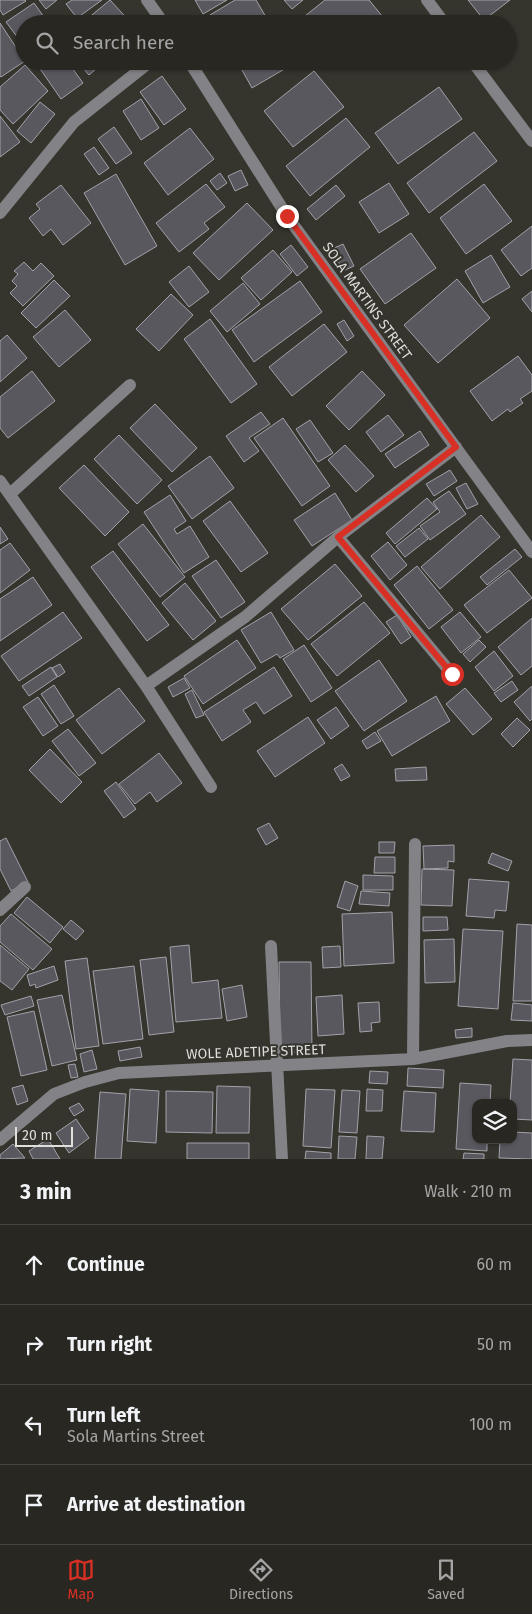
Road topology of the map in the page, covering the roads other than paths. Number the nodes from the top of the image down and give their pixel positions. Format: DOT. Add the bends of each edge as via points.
graph roads {
  1 [pos="147,0"];
  2 [pos="427,0"];
  3 [pos="158,15"];
  4 [pos="438,15"];
  5 [pos="140,70"];
  6 [pos="195,70"];
  7 [pos="479,70"];
  8 [pos="532,141"];
  9 [pos="0,213"];
  10 [pos="130,386"];
  11 [pos="456,447"];
  12 [pos="0,482"];
  13 [pos="10,494"];
  14 [pos="338,537"];
  15 [pos="532,552"];
  16 [pos="452,674"];
  17 [pos="146,686"];
  18 [pos="211,788"];
  19 [pos="415,844"];
  20 [pos="25,887"];
  21 [pos="0,910"];
  22 [pos="271,946"];
  23 [pos="532,1040"];
  24 [pos="413,1059"];
  25 [pos="276,1067"];
  26 [pos="0,1140"];
  27 [pos="282,1159"];
  1 -- 3 [label="street"];
  2 -- 4 [label="street"];
  5 -- 9 [label="street" via="74,122"];
  6 -- 11 [label="street, SOLA MARTINS STREET" via="287,216"];
  7 -- 8 [label="street"];
  10 -- 13 [label="street"];
  11 -- 14 [label="street"];
  11 -- 15 [label="street, SOLA MARTINS STREET"];
  12 -- 13 [label="street"];
  13 -- 17 [label="street"];
  14 -- 16 [label="street"];
  14 -- 17 [label="street" via="245,617"];
  17 -- 18 [label="street"];
  19 -- 24 [label="street"];
  20 -- 21 [label="street"];
  22 -- 25 [label="street"];
  23 -- 24 [label="street, WOLE ADETIPE STREET" via="507,1041"];
  24 -- 25 [label="street, WOLE ADETIPE STREET"];
  25 -- 26 [label="street, WOLE ADETIPE STREET" via="119,1073 54,1094"];
  25 -- 27 [label="street"];
}
